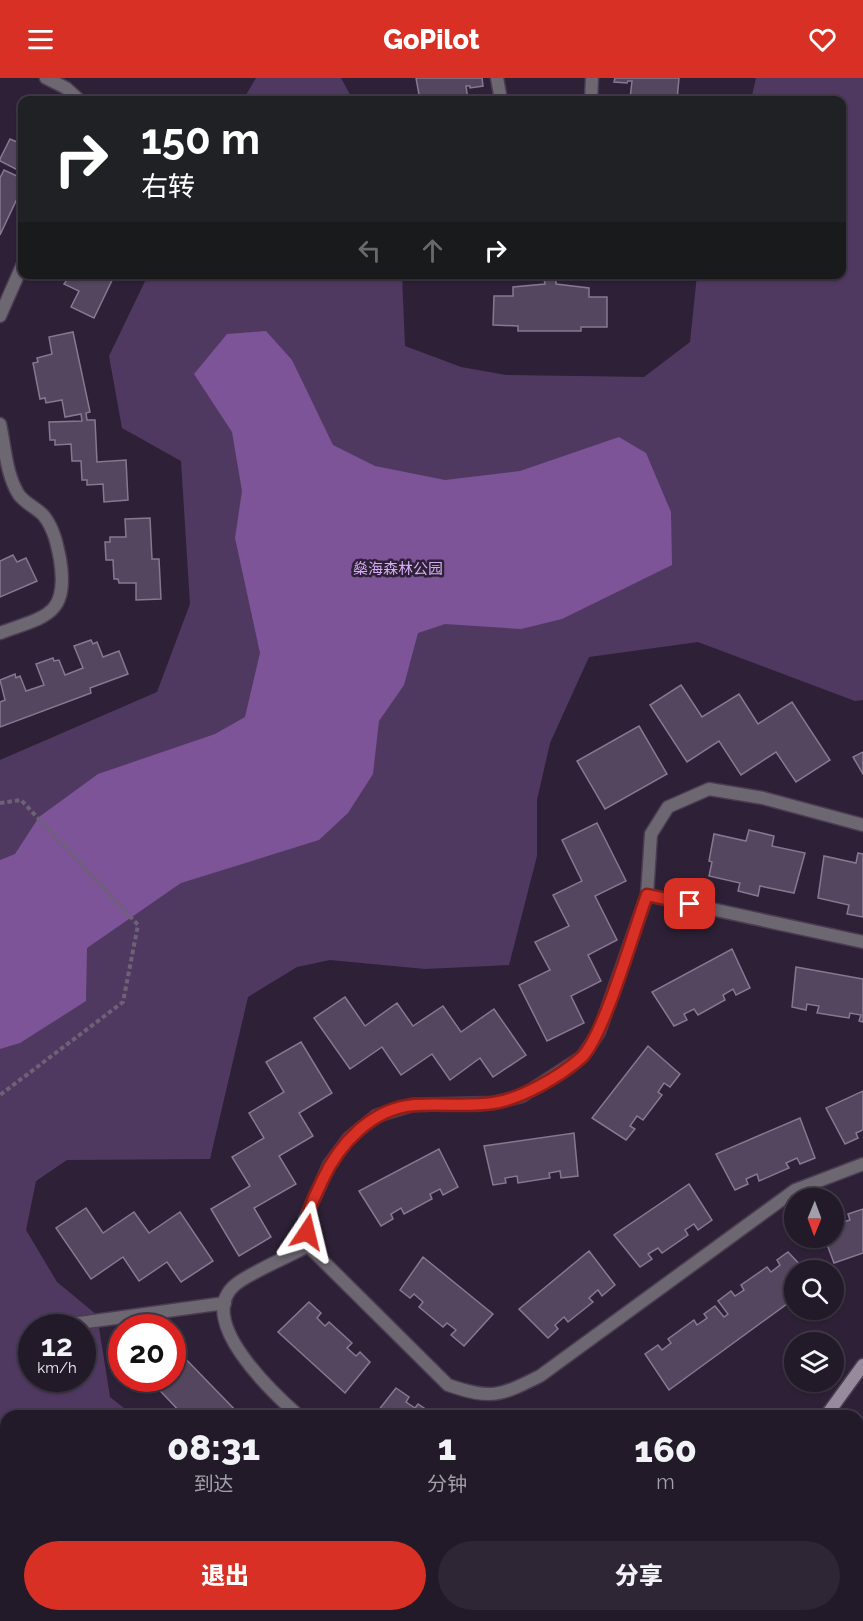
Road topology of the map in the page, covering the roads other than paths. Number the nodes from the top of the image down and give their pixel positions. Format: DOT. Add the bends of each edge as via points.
graph roads {
  1 [pos="46,78"];
  2 [pos="497,78"];
  3 [pos="592,78"];
  4 [pos="75,96"];
  5 [pos="500,96"];
  6 [pos="591,96"];
  7 [pos="18,275"];
  8 [pos="0,316"];
  9 [pos="0,424"];
  10 [pos="0,633"];
  11 [pos="863,825"];
  12 [pos="647,895"];
  13 [pos="863,942"];
  14 [pos="863,1164"];
  15 [pos="308,1246"];
  16 [pos="225,1303"];
  17 [pos="96,1321"];
  18 [pos="863,1365"];
  19 [pos="292,1410"];
  20 [pos="830,1410"];
  1 -- 4 [label="lane"];
  2 -- 5 [label="lane"];
  3 -- 6 [label="lane"];
  7 -- 8 [label="lane"];
  9 -- 10 [label="lane" via="12,480 20,496 43,515 56,538 63,580 63,591 51,610"];
  11 -- 12 [label="lane" via="763,798 709,789 668,807 651,834"];
  12 -- 13 [label="lane"];
  12 -- 15 [label="lane" via="599,1032 582,1057 522,1096 493,1103 412,1105 376,1116 349,1138 329,1165 306,1219"];
  14 -- 15 [label="lane" via="795,1190 540,1376 506,1393 479,1396 448,1385"];
  15 -- 16 [label="lane" via="234,1286"];
  16 -- 17 [label="lane"];
  16 -- 19 [label="lane" via="225,1323 234,1345"];
  18 -- 20 [label="street"];
}
